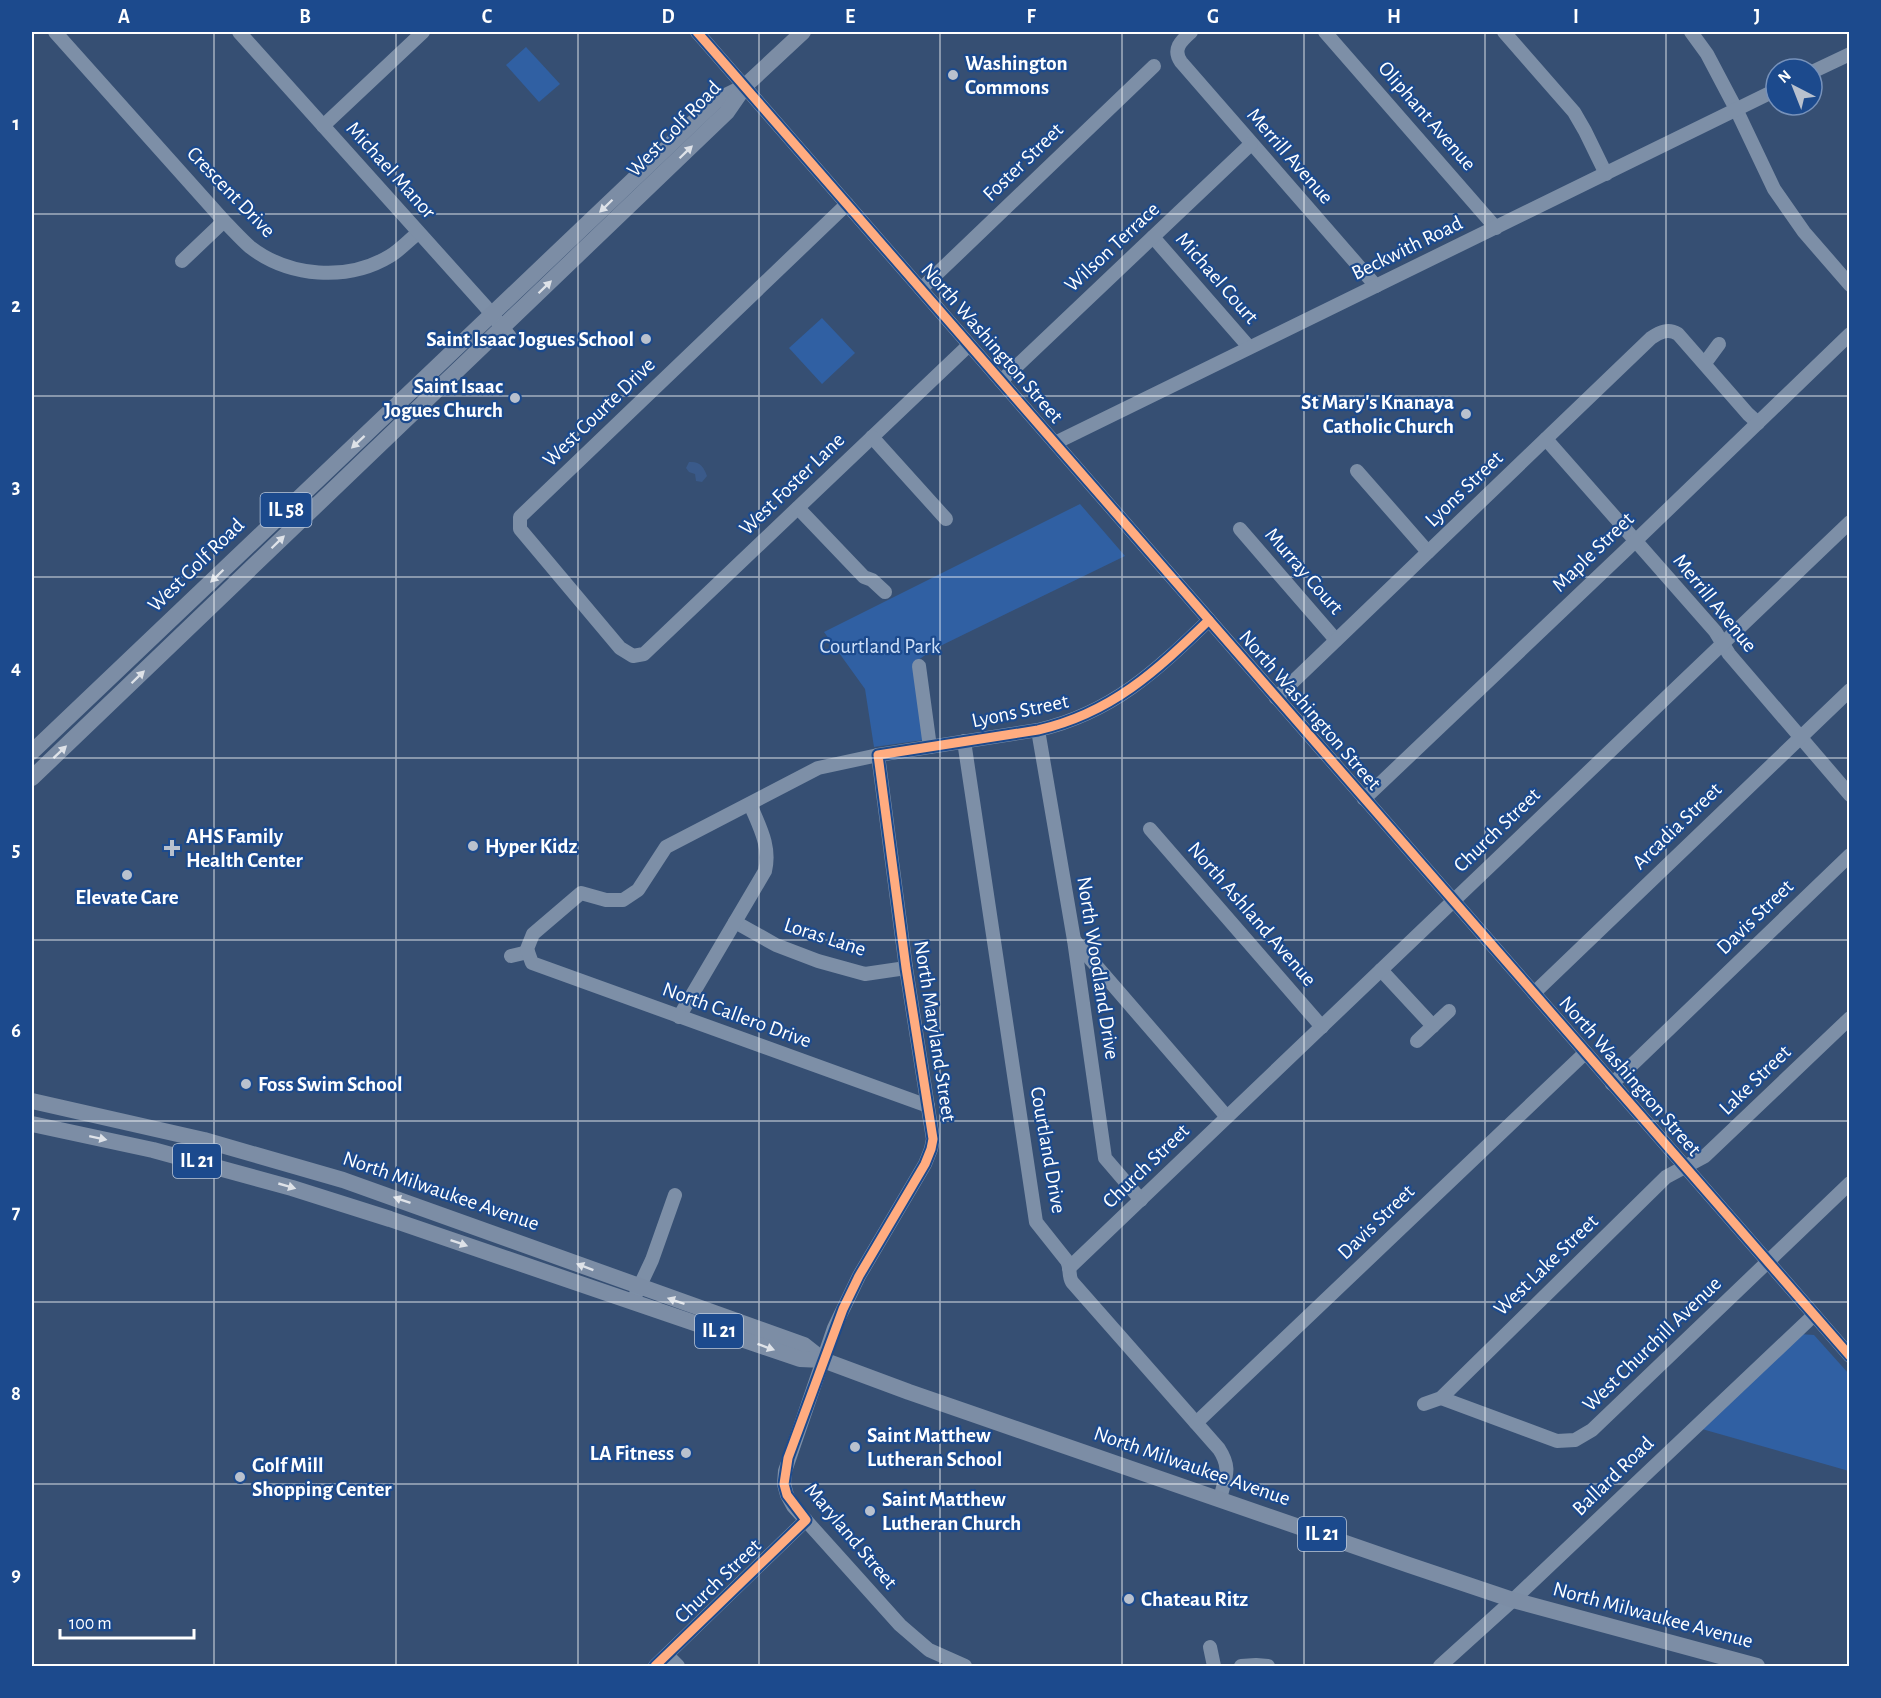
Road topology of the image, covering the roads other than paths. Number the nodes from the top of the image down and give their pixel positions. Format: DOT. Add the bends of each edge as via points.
graph roads {
  1 [pos="55,32"];
  2 [pos="239,32"];
  3 [pos="423,32"];
  4 [pos="697,32"];
  5 [pos="803,32"];
  6 [pos="1191,32"];
  7 [pos="1325,32"];
  8 [pos="1504,32"];
  9 [pos="1692,32"];
  10 [pos="1850,54"];
  11 [pos="1154,66"];
  12 [pos="1824,66"];
  13 [pos="745,86"];
  14 [pos="1764,96"];
  15 [pos="1737,109"];
  16 [pos="323,126"];
  17 [pos="1251,144"];
  18 [pos="1606,174"];
  19 [pos="847,204"];
  20 [pos="224,221"];
  21 [pos="1496,228"];
  22 [pos="418,233"];
  23 [pos="1153,237"];
  24 [pos="182,261"];
  25 [pos="1850,285"];
  26 [pos="1376,286"];
  27 [pos="921,289"];
  28 [pos="502,326"];
  29 [pos="1850,334"];
  30 [pos="1719,344"];
  31 [pos="969,345"];
  32 [pos="1249,347"];
  33 [pos="1705,363"];
  34 [pos="1001,381"];
  35 [pos="1758,423"];
  36 [pos="872,437"];
  37 [pos="1546,439"];
  38 [pos="1055,443"];
  39 [pos="1357,471"];
  40 [pos="798,508"];
  41 [pos="946,519"];
  42 [pos="1850,522"];
  43 [pos="1240,529"];
  44 [pos="1635,541"];
  45 [pos="1428,552"];
  46 [pos="885,592"];
  47 [pos="1209,620"];
  48 [pos="1336,640"];
  49 [pos="1722,643"];
  50 [pos="644,654"];
  51 [pos="919,666"];
  52 [pos="1850,690"];
  53 [pos="1276,698"];
  54 [pos="1038,730"];
  55 [pos="1800,737"];
  56 [pos="964,741"];
  57 [pos="930,747"];
  58 [pos="32,752"];
  59 [pos="878,755"];
  60 [pos="32,778"];
  61 [pos="1850,795"];
  62 [pos="1364,799"];
  63 [pos="750,804"];
  64 [pos="1150,829"];
  65 [pos="1850,855"];
  66 [pos="1453,901"];
  67 [pos="735,922"];
  68 [pos="1074,940"];
  69 [pos="511,956"];
  70 [pos="530,957"];
  71 [pos="906,968"];
  72 [pos="1381,970"];
  73 [pos="1533,993"];
  74 [pos="1449,1011"];
  75 [pos="679,1017"];
  76 [pos="1850,1018"];
  77 [pos="1433,1026"];
  78 [pos="1322,1027"];
  79 [pos="1417,1041"];
  80 [pos="1585,1053"];
  81 [pos="1612,1084"];
  82 [pos="32,1101"];
  83 [pos="928,1106"];
  84 [pos="1227,1117"];
  85 [pos="32,1124"];
  86 [pos="1685,1167"];
  87 [pos="1850,1183"];
  88 [pos="675,1195"];
  89 [pos="1141,1200"];
  90 [pos="1768,1262"];
  91 [pos="1070,1268"];
  92 [pos="635,1295"];
  93 [pos="1814,1315"];
  94 [pos="1850,1356"];
  95 [pos="823,1360"];
  96 [pos="1441,1398"];
  97 [pos="1424,1404"];
  98 [pos="1196,1423"];
  99 [pos="1220,1498"];
  100 [pos="806,1520"];
  101 [pos="1513,1600"];
  102 [pos="1210,1647"];
  103 [pos="667,1655"];
  104 [pos="655,1666"];
  105 [pos="678,1666"];
  106 [pos="965,1666"];
  107 [pos="1214,1666"];
  108 [pos="1241,1666"];
  109 [pos="1268,1666"];
  110 [pos="1440,1666"];
  111 [pos="1757,1666"];
  1 -- 20 [label="street, Crescent Drive"];
  2 -- 16 [label="street, Michael Manor"];
  3 -- 16 [label="street"];
  4 -- 13 [label="street, North Washington Street"];
  5 -- 13 [label="main road, IL 58"];
  6 -- 17 [label="street, Merrill Avenue" via="1178,45 1177,56"];
  7 -- 21 [label="street, Oliphant Avenue"];
  8 -- 18 [label="street" via="1574,112"];
  9 -- 15 [label="street"];
  10 -- 12 [label="street"];
  11 -- 27 [label="street, Foster Street"];
  13 -- 19 [label="street, North Washington Street"];
  13 -- 28 [label="main road, West Golf Road / IL 58" via="716,101"];
  14 -- 15 [label="street, Beckwith Road"];
  15 -- 18 [label="street, Beckwith Road"];
  15 -- 25 [label="street" via="1774,189 1804,232"];
  16 -- 22 [label="street, Michael Manor"];
  17 -- 23 [label="street, Wilson Terrace"];
  17 -- 26 [label="street, Merrill Avenue"];
  18 -- 21 [label="street, Beckwith Road"];
  19 -- 27 [label="street, North Washington Street"];
  19 -- 50 [label="street, West Courte Drive" via="520,517 520,529 621,648 633,656"];
  20 -- 22 [label="street, Crescent Drive" via="266,257 310,272 341,272 369,265 390,256"];
  20 -- 24 [label="street"];
  21 -- 26 [label="street, Beckwith Road"];
  22 -- 28 [label="street, Michael Manor"];
  23 -- 32 [label="street, Michael Court"];
  23 -- 34 [label="street, Wilson Terrace"];
  26 -- 32 [label="street, Beckwith Road"];
  27 -- 31 [label="street, North Washington Street"];
  28 -- 58 [label="main road, West Golf Road / IL 58, one-way"];
  60 -- 28 [label="main road, West Golf Road / IL 58, one-way"];
  29 -- 35 [label="street, Maple Street"];
  30 -- 33 [label="street"];
  31 -- 34 [label="street, North Washington Street"];
  31 -- 36 [label="street, West Foster Lane"];
  32 -- 38 [label="street, Beckwith Road"];
  33 -- 35 [label="street"];
  33 -- 37 [label="street, Lyons Street" via="1678,334 1659,332"];
  34 -- 38 [label="street, North Washington Street"];
  35 -- 44 [label="street, Maple Street"];
  36 -- 40 [label="street, West Foster Lane"];
  36 -- 41 [label="street"];
  37 -- 44 [label="street, Merrill Avenue"];
  37 -- 45 [label="street, Lyons Street"];
  38 -- 47 [label="street, North Washington Street"];
  39 -- 45 [label="street"];
  40 -- 46 [label="street" via="864,577"];
  40 -- 50 [label="street, West Foster Lane"];
  42 -- 49 [label="street, Church Street"];
  43 -- 48 [label="street, Murray Court"];
  44 -- 49 [label="street, Merrill Avenue"];
  44 -- 62 [label="street, Maple Street"];
  45 -- 48 [label="street, Lyons Street"];
  47 -- 53 [label="street, North Washington Street"];
  47 -- 54 [label="street, Lyons Street" via="1129,691 1064,724"];
  48 -- 53 [label="street, Lyons Street"];
  49 -- 55 [label="street, Merrill Avenue"];
  49 -- 66 [label="street, Church Street"];
  51 -- 57 [label="street"];
  52 -- 55 [label="street, Arcadia Street"];
  53 -- 62 [label="street, North Washington Street"];
  54 -- 56 [label="street, Lyons Street"];
  54 -- 68 [label="street, North Woodland Drive"];
  55 -- 61 [label="street, Merrill Avenue"];
  55 -- 73 [label="street, Arcadia Street"];
  56 -- 57 [label="street, Lyons Street"];
  56 -- 91 [label="street, Courtland Drive" via="1034,1213 1036,1222"];
  57 -- 59 [label="street, Lyons Street"];
  59 -- 63 [label="street, Lyons Street" via="818,768"];
  59 -- 71 [label="street, North Maryland Street"];
  62 -- 66 [label="street, North Washington Street"];
  63 -- 67 [label="street" via="766,841 768,859"];
  63 -- 70 [label="street, Lyons Street" via="666,847 638,890 623,900 580,893 532,933 527,949"];
  64 -- 78 [label="street, North Ashland Avenue"];
  65 -- 81 [label="street, Davis Street"];
  66 -- 72 [label="street, Church Street"];
  66 -- 73 [label="street, North Washington Street"];
  67 -- 71 [label="street, Loras Lane" via="776,945 865,974"];
  67 -- 75 [label="street"];
  68 -- 84 [label="street"];
  68 -- 89 [label="street, North Woodland Drive" via="1106,1158"];
  69 -- 70 [label="street"];
  70 -- 75 [label="street, North Callero Drive"];
  71 -- 83 [label="street, North Maryland Street"];
  72 -- 77 [label="street"];
  72 -- 78 [label="street, Church Street"];
  73 -- 80 [label="street, North Washington Street"];
  74 -- 77 [label="street"];
  75 -- 83 [label="street, North Callero Drive"];
  76 -- 86 [label="street, Lake Street" via="1706,1156"];
  77 -- 79 [label="street"];
  78 -- 84 [label="street, Church Street"];
  80 -- 81 [label="street, North Washington Street"];
  80 -- 98 [label="street, Davis Street"];
  81 -- 86 [label="street, North Washington Street"];
  92 -- 82 [label="main road, North Milwaukee Avenue / IL 21, one-way" via="397,1198 298,1166"];
  83 -- 95 [label="street, North Maryland Street" via="933,1139 929,1156 850,1294"];
  84 -- 89 [label="street, Church Street"];
  85 -- 92 [label="main road, North Milwaukee Avenue / IL 21, one-way" via="153,1150 292,1188"];
  86 -- 90 [label="street, North Washington Street"];
  86 -- 96 [label="street, West Lake Street" via="1666,1177"];
  87 -- 90 [label="street, West Churchill Avenue"];
  88 -- 92 [label="street"];
  89 -- 91 [label="street, Church Street"];
  90 -- 93 [label="street, North Washington Street"];
  90 -- 96 [label="street, West Churchill Avenue" via="1592,1430 1575,1440 1557,1441"];
  91 -- 98 [label="street, Courtland Drive" via="1072,1282"];
  92 -- 95 [label="main road, North Milwaukee Avenue / IL 21" via="804,1345"];
  93 -- 94 [label="street, North Washington Street"];
  93 -- 101 [label="street, Ballard Road"];
  95 -- 99 [label="main road, North Milwaukee Avenue / IL 21"];
  95 -- 100 [label="street, Maryland Street" via="785,1472 787,1496"];
  96 -- 97 [label="street"];
  98 -- 99 [label="street, Courtland Drive" via="1228,1467"];
  99 -- 101 [label="main road, North Milwaukee Avenue / IL 21"];
  100 -- 103 [label="street, Church Street"];
  100 -- 106 [label="street, Maryland Street" via="900,1625 928,1650"];
  101 -- 110 [label="street, Ballard Road"];
  101 -- 111 [label="main road, North Milwaukee Avenue / IL 21"];
  102 -- 107 [label="street"];
  103 -- 104 [label="street, Church Street"];
  103 -- 105 [label="street"];
  108 -- 109 [label="street"];
}
